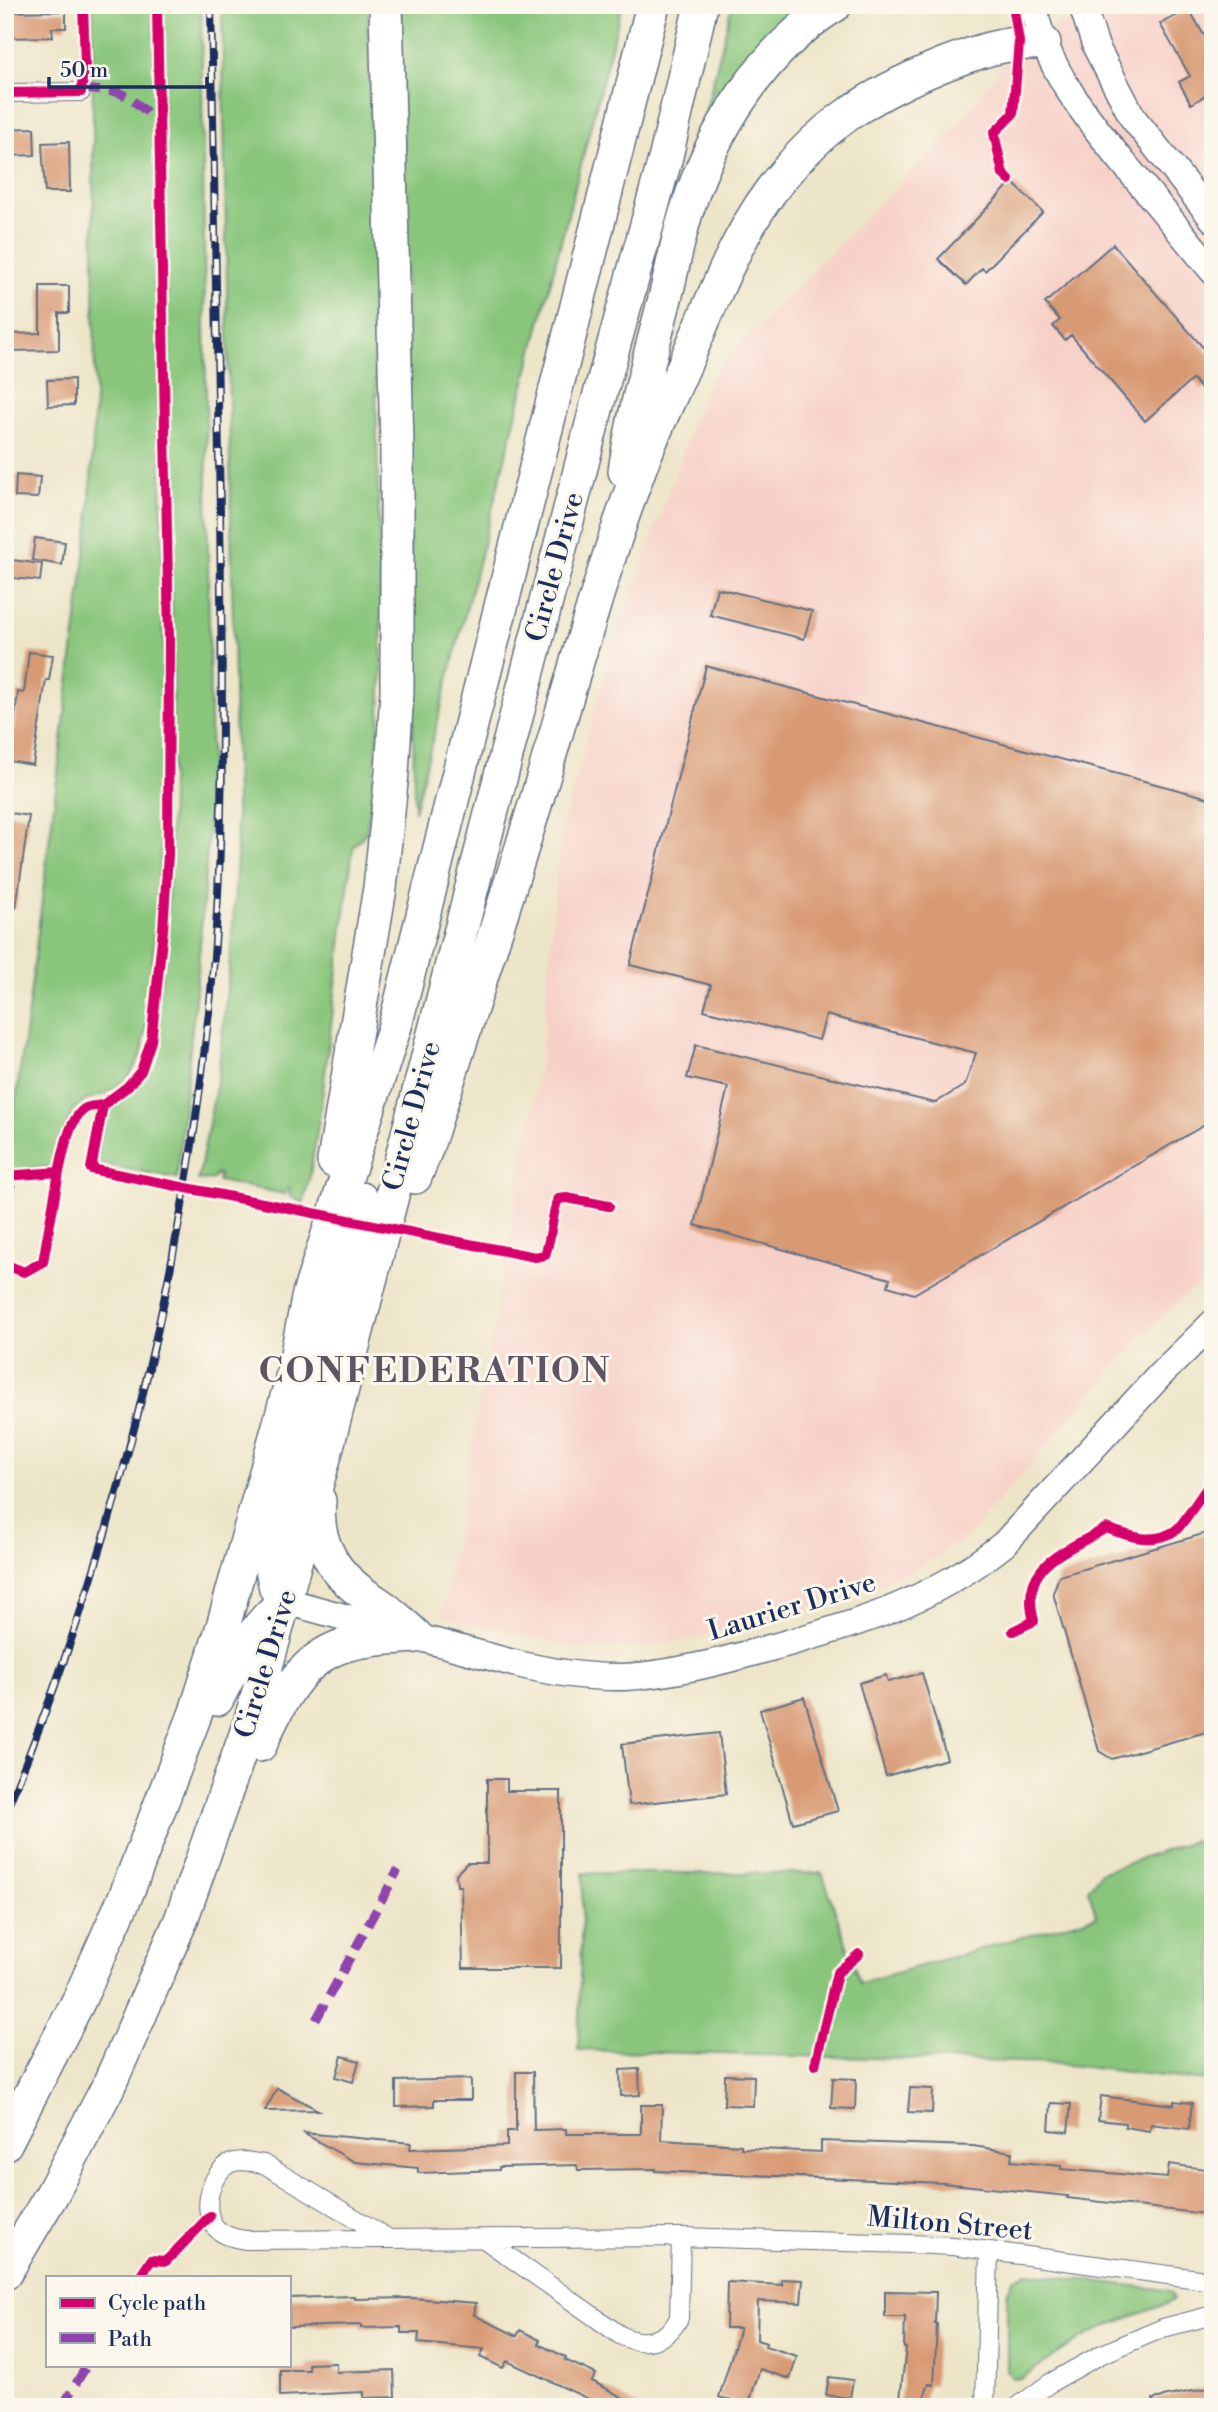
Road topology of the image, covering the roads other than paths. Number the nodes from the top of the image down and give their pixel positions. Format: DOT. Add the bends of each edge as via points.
graph roads {
  1 [pos="386,5"];
  2 [pos="653,5"];
  3 [pos="701,5"];
  4 [pos="835,5"];
  5 [pos="1033,5"];
  6 [pos="1082,5"];
  7 [pos="1044,43"];
  8 [pos="81,92"];
  9 [pos="5,93"];
  10 [pos="1213,219"];
  11 [pos="1213,271"];
  12 [pos="614,540"];
  13 [pos="395,1026"];
  14 [pos="309,1294"];
  15 [pos="363,1302"];
  16 [pos="1213,1322"];
  17 [pos="324,1458"];
  18 [pos="285,1601"];
  19 [pos="416,1636"];
  20 [pos="157,1816"];
  21 [pos="196,1880"];
  22 [pos="5,2144"];
  23 [pos="386,2237"];
  24 [pos="681,2237"];
  25 [pos="484,2239"];
  26 [pos="989,2251"];
  27 [pos="5,2273"];
  28 [pos="1213,2281"];
  29 [pos="1213,2315"];
  30 [pos="985,2407"];
  31 [pos="1017,2407"];
  1 -- 14 [label="highway" via="397,460 394,746 380,888"];
  2 -- 13 [label="highway, Circle Drive"];
  3 -- 15 [label="highway, Circle Drive" via="666,156"];
  4 -- 12 [label="highway" via="779,50 744,93 701,171 687,209 632,425"];
  5 -- 7 [label="main road"];
  6 -- 10 [label="main road" via="1096,47 1133,118"];
  7 -- 11 [label="main road" via="1087,119"];
  7 -- 12 [label="highway" via="1006,44 905,80 857,106 803,151 769,193 737,248 639,470"];
  8 -- 9 [label="street"];
  12 -- 15 [label="highway" via="426,1149"];
  13 -- 14 [label="highway, Circle Drive"];
  13 -- 18 [label="highway" via="394,1071 269,1556 276,1588"];
  14 -- 20 [label="highway, Circle Drive" via="291,1383 224,1623"];
  15 -- 17 [label="highway, Circle Drive"];
  16 -- 19 [label="main road, Laurier Drive" via="1004,1544 955,1580 902,1606 717,1663 658,1674 548,1672"];
  17 -- 18 [label="highway, Circle Drive"];
  17 -- 19 [label="highway" via="318,1507 328,1556 356,1589"];
  18 -- 19 [label="main road, Laurier Drive"];
  18 -- 20 [label="highway" via="264,1618 245,1645"];
  18 -- 21 [label="highway, Circle Drive" via="251,1720"];
  19 -- 21 [label="highway" via="346,1644 307,1666 278,1706"];
  20 -- 22 [label="highway, Circle Drive" via="79,2000"];
  21 -- 27 [label="highway, Circle Drive" via="108,2087"];
  23 -- 23 [label="street, Milton Street" via="245,2240 228,2236 209,2216 211,2188 230,2163 264,2164"];
  23 -- 25 [label="street, Milton Street"];
  24 -- 25 [label="street, Milton Street"];
  24 -- 25 [label="street" via="679,2318 673,2329 643,2342 620,2335"];
  24 -- 26 [label="street, Milton Street"];
  26 -- 28 [label="street, Milton Street"];
  26 -- 30 [label="street"];
  29 -- 31 [label="street" via="1163,2328 1100,2355"];
}
